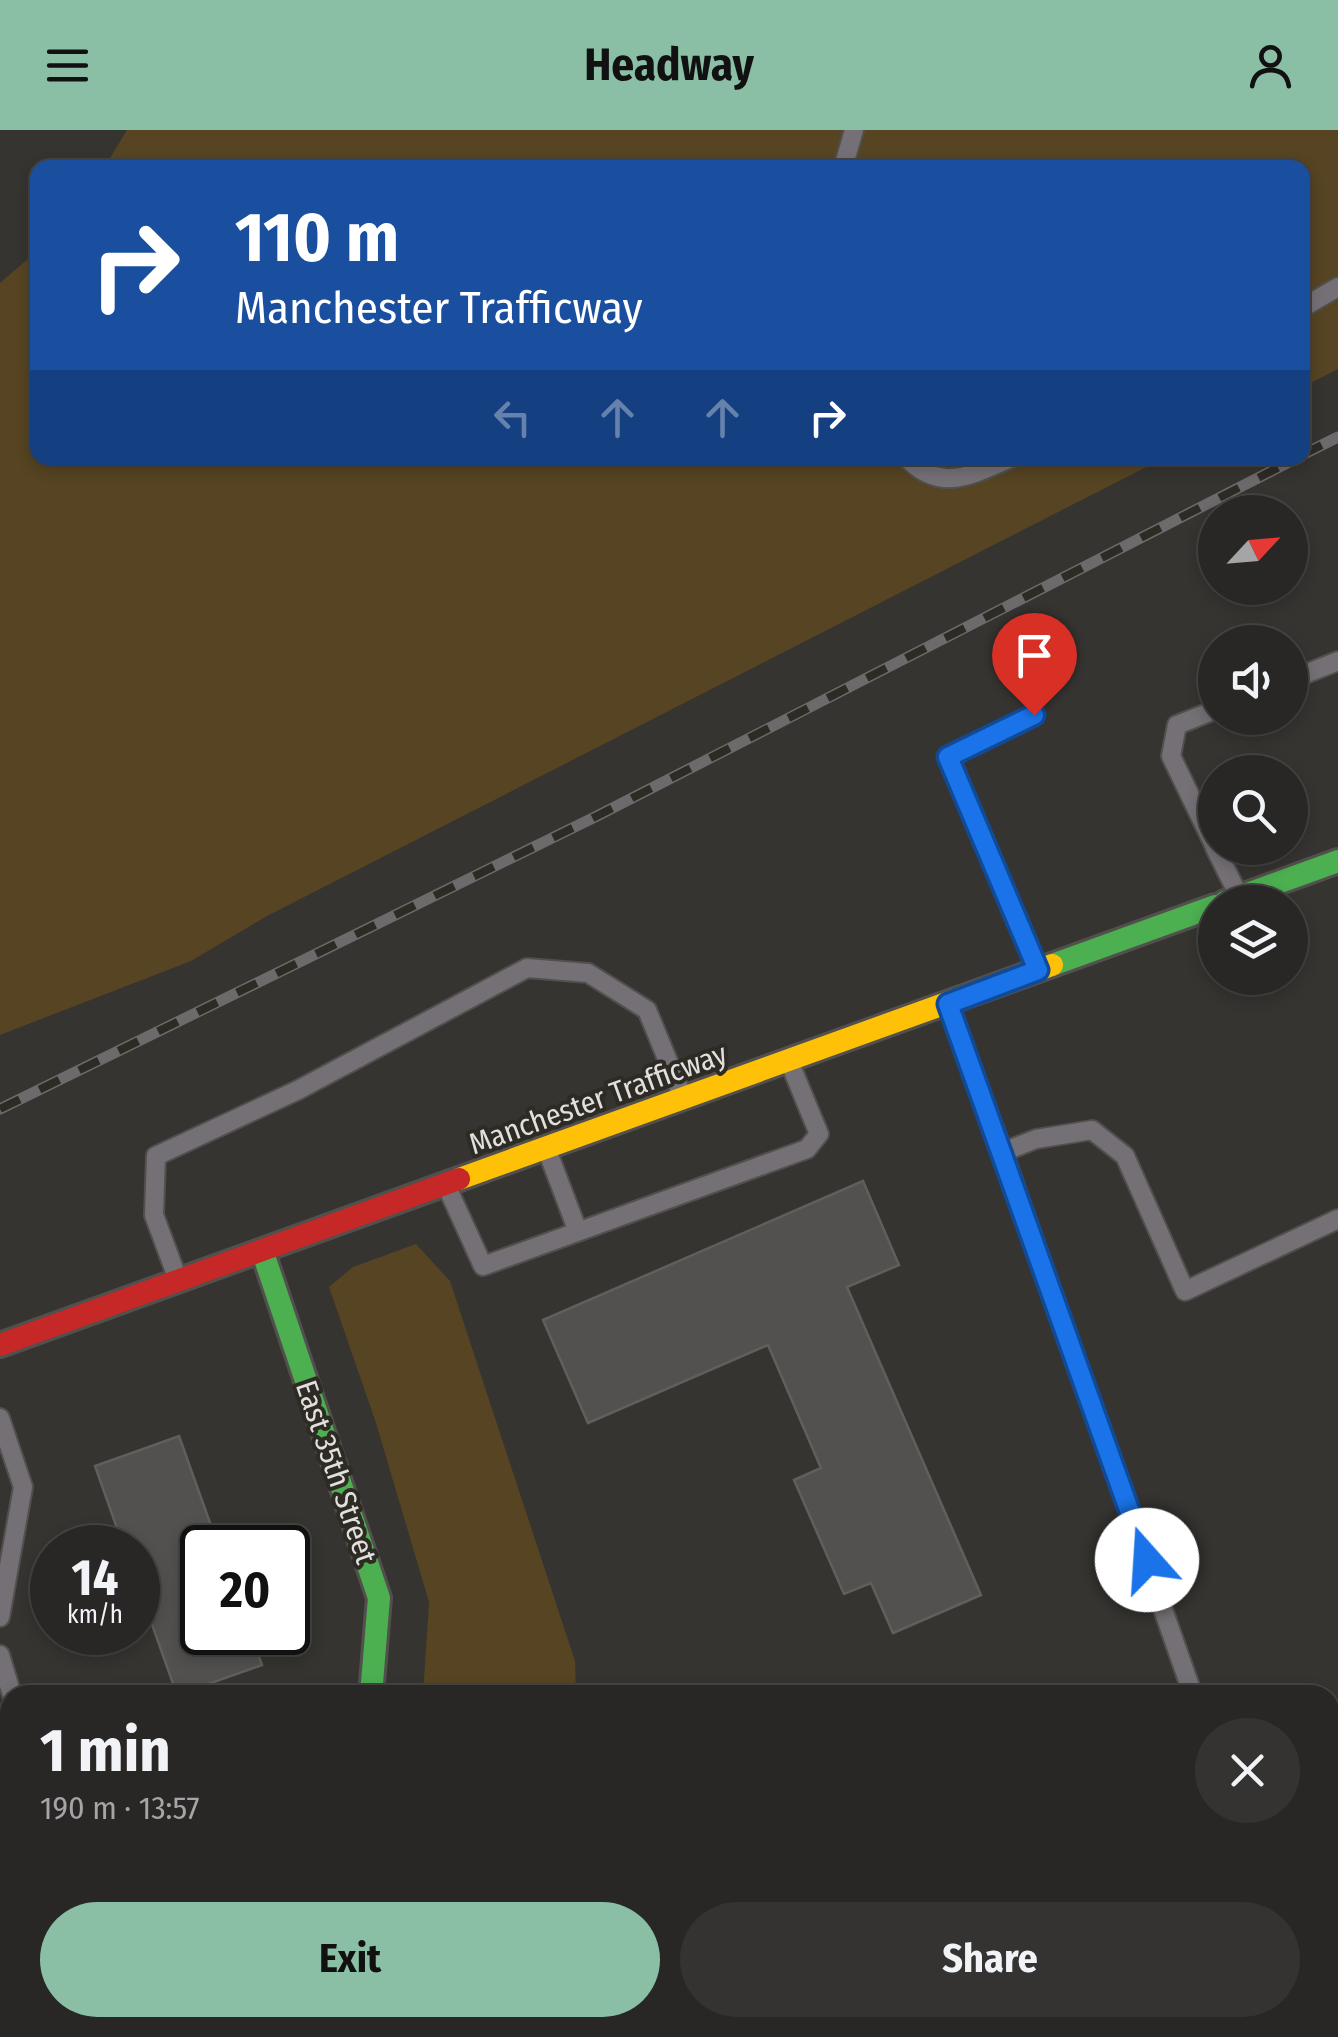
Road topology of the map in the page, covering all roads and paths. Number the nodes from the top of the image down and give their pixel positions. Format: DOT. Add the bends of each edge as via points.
graph roads {
  1 [pos="854,130"];
  2 [pos="845,160"];
  3 [pos="1338,288"];
  4 [pos="1310,304"];
  5 [pos="914,465"];
  6 [pos="994,465"];
  7 [pos="1338,661"];
  8 [pos="1308,673"];
  9 [pos="1034,715"];
  10 [pos="1198,717"];
  11 [pos="1198,812"];
  12 [pos="1338,861"];
  13 [pos="1273,885"];
  14 [pos="1198,912"];
  15 [pos="1038,970"];
  16 [pos="948,1004"];
  17 [pos="789,1061"];
  18 [pos="684,1099"];
  19 [pos="546,1150"];
  20 [pos="1003,1152"];
  21 [pos="446,1186"];
  22 [pos="1338,1220"];
  23 [pos="578,1229"];
  24 [pos="262,1253"];
  25 [pos="179,1282"];
  26 [pos="0,1345"];
  27 [pos="0,1418"];
  28 [pos="0,1617"];
  29 [pos="0,1655"];
  30 [pos="9,1685"];
  31 [pos="371,1685"];
  32 [pos="1190,1685"];
  1 -- 2 [label="lane"];
  3 -- 4 [label="lane"];
  5 -- 6 [label="lane" via="959,480"];
  7 -- 8 [label="lane"];
  9 -- 15 [label="lane" via="948,757"];
  10 -- 11 [label="lane" via="1176,726 1171,756"];
  12 -- 13 [label="main road"];
  14 -- 15 [label="main road, Manchester Trafficway"];
  15 -- 16 [label="main road, Manchester Trafficway"];
  16 -- 17 [label="main road, Manchester Trafficway"];
  16 -- 20 [label="lane"];
  17 -- 18 [label="main road, Manchester Trafficway"];
  17 -- 23 [label="lane" via="819,1134 807,1149"];
  18 -- 19 [label="main road, Manchester Trafficway"];
  18 -- 25 [label="lane" via="646,1010 588,974 527,968 298,1090 156,1156 154,1215"];
  19 -- 21 [label="main road, Manchester Trafficway"];
  19 -- 23 [label="lane"];
  20 -- 22 [label="lane" via="1092,1130 1126,1156 1185,1291"];
  20 -- 32 [label="lane"];
  21 -- 23 [label="lane" via="482,1266"];
  21 -- 24 [label="main road, Manchester Trafficway"];
  24 -- 25 [label="main road, Manchester Trafficway"];
  24 -- 31 [label="main road, East 35th Street" via="379,1598"];
  25 -- 26 [label="main road, Manchester Trafficway"];
  27 -- 28 [label="lane" via="23,1486"];
  29 -- 30 [label="lane"];
}
